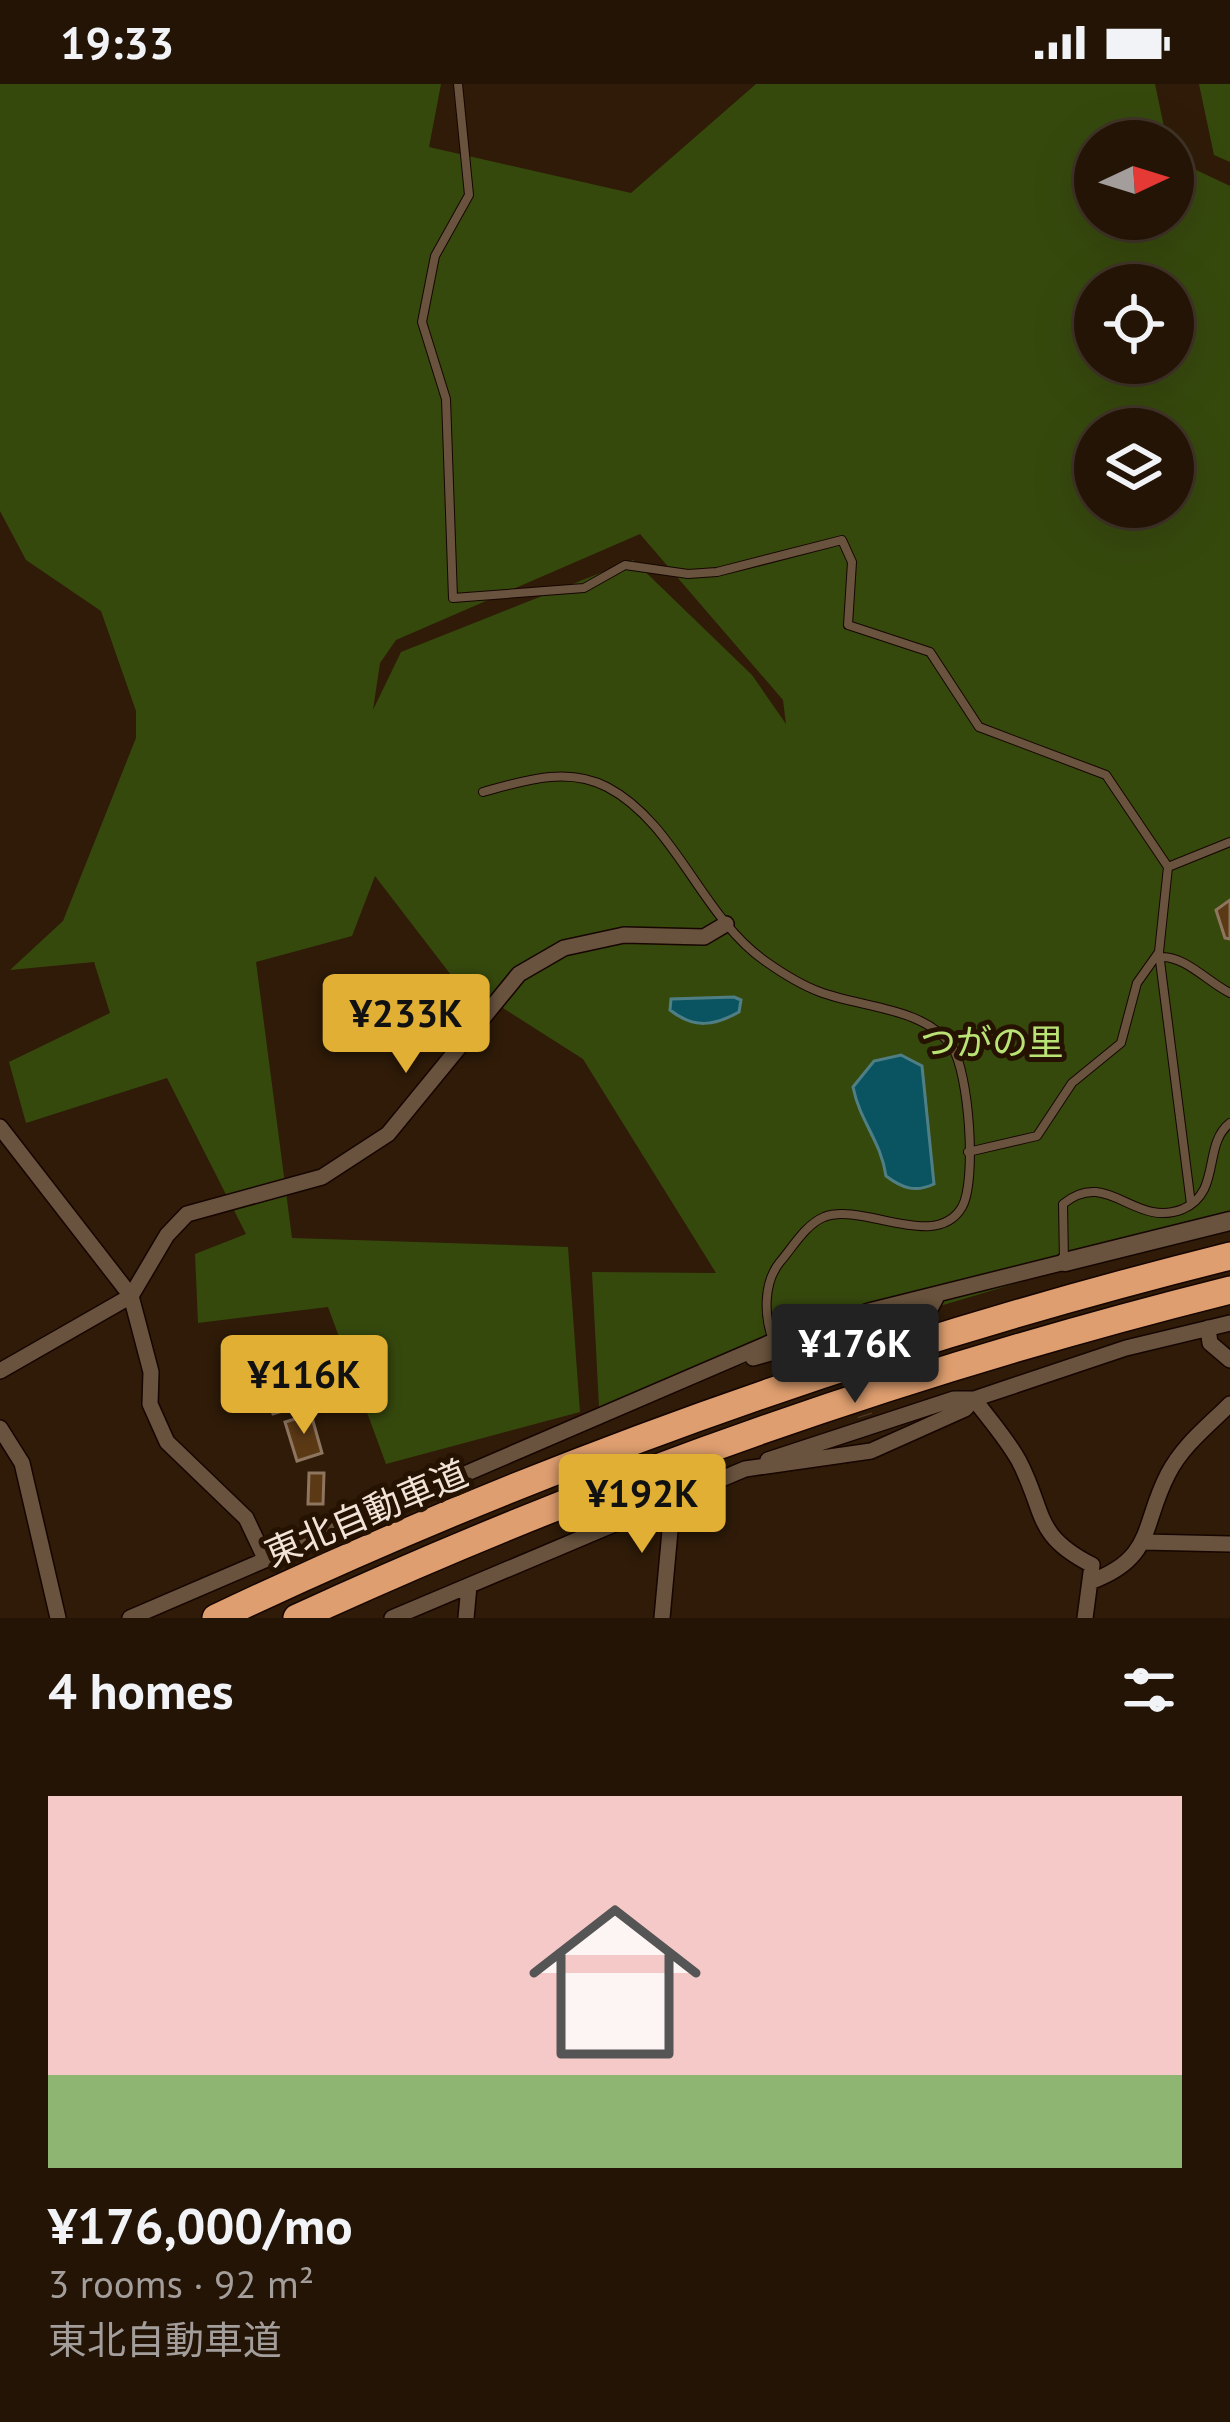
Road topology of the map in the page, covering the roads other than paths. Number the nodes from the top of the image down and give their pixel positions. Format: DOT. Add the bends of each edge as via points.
graph roads {
  1 [pos="458,84"];
  2 [pos="483,792"];
  3 [pos="1230,843"];
  4 [pos="1168,867"];
  5 [pos="726,924"];
  6 [pos="1160,954"];
  7 [pos="1230,993"];
  8 [pos="1230,1123"];
  9 [pos="2,1134"];
  10 [pos="968,1152"];
  11 [pos="1191,1204"];
  12 [pos="1230,1221"];
  13 [pos="1230,1256"];
  14 [pos="1065,1262"];
  15 [pos="1230,1291"];
  16 [pos="938,1294"];
  17 [pos="131,1296"];
  18 [pos="1230,1323"];
  19 [pos="1208,1328"];
  20 [pos="774,1341"];
  21 [pos="1230,1360"];
  22 [pos="721,1364"];
  23 [pos="0,1371"];
  24 [pos="974,1399"];
  25 [pos="1230,1404"];
  26 [pos="0,1428"];
  27 [pos="745,1469"];
  28 [pos="673,1498"];
  29 [pos="1144,1542"];
  30 [pos="1230,1544"];
  31 [pos="264,1556"];
  32 [pos="1090,1582"];
  33 [pos="469,1586"];
  34 [pos="58,1618"];
  35 [pos="130,1618"];
  36 [pos="216,1618"];
  37 [pos="297,1618"];
  38 [pos="392,1618"];
  39 [pos="466,1618"];
  40 [pos="662,1618"];
  41 [pos="1085,1618"];
  1 -- 4 [label="lane" via="469,195 435,256 422,322 446,399 453,598 584,588 625,565 717,572 842,540 852,562 848,625 931,652 980,727 1106,775"];
  2 -- 5 [label="lane" via="560,776 610,788 652,827"];
  3 -- 4 [label="lane"];
  4 -- 6 [label="lane"];
  5 -- 10 [label="lane" via="790,978 940,1033 960,1063"];
  5 -- 17 [label="street" via="704,937 625,935 564,948 519,974 388,1134 322,1177 187,1214"];
  6 -- 7 [label="lane"];
  6 -- 10 [label="lane" via="1136,983 1121,1043 1072,1083 1036,1136"];
  6 -- 11 [label="lane"];
  8 -- 11 [label="lane" via="1218,1137 1208,1187"];
  9 -- 17 [label="street"];
  10 -- 20 [label="lane" via="969,1188 960,1212 942,1223 849,1213 806,1230 772,1272"];
  11 -- 14 [label="lane" via="1154,1216 1100,1188 1075,1194 1060,1211"];
  12 -- 14 [label="street"];
  13 -- 36 [label="highway, 東北自動車道" via="989,1322 700,1417"];
  14 -- 16 [label="street"];
  15 -- 37 [label="highway, 東北自動車道" via="834,1405 550,1509"];
  16 -- 20 [label="street"];
  16 -- 22 [label="street" via="930,1309 842,1342"];
  17 -- 23 [label="street"];
  17 -- 31 [label="street" via="151,1372 150,1404 166,1442 246,1518"];
  18 -- 19 [label="street"];
  19 -- 21 [label="street" via="1210,1343"];
  19 -- 24 [label="street"];
  20 -- 22 [label="street"];
  22 -- 31 [label="street"];
  24 -- 27 [label="street" via="867,1423"];
  24 -- 27 [label="street" via="871,1451"];
  24 -- 32 [label="street" via="1019,1461 1046,1533 1092,1565"];
  25 -- 29 [label="street" via="1166,1478"];
  26 -- 34 [label="street" via="22,1463"];
  27 -- 28 [label="street"];
  28 -- 33 [label="street"];
  28 -- 40 [label="street"];
  29 -- 30 [label="street"];
  29 -- 32 [label="street" via="1131,1562"];
  31 -- 35 [label="street"];
  32 -- 41 [label="street"];
  33 -- 38 [label="street"];
  33 -- 39 [label="street"];
}
